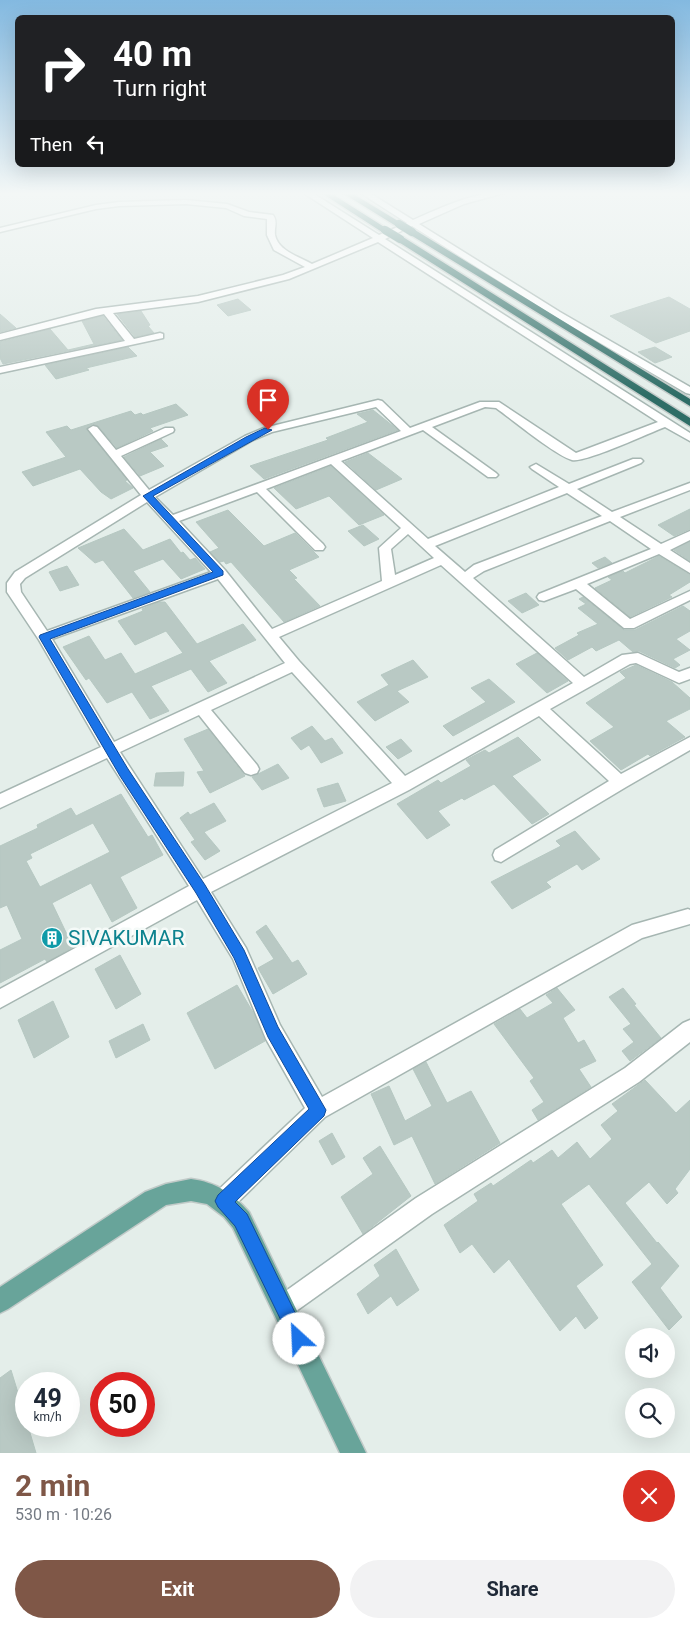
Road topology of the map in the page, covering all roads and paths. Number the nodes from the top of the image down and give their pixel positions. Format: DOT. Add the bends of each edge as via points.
graph roads {
  1 [pos="298,260"];
  2 [pos="328,260"];
  3 [pos="411,260"];
  4 [pos="433,260"];
  5 [pos="464,260"];
  6 [pos="467,260"];
  7 [pos="311,267"];
  8 [pos="106,311"];
  9 [pos="160,336"];
  10 [pos="0,337"];
  11 [pos="132,343"];
  12 [pos="0,370"];
  13 [pos="690,392"];
  14 [pos="690,403"];
  15 [pos="666,423"];
  16 [pos="690,423"];
  17 [pos="423,425"];
  18 [pos="93,429"];
  19 [pos="169,430"];
  20 [pos="407,432"];
  21 [pos="690,438"];
  22 [pos="115,454"];
  23 [pos="332,459"];
  24 [pos="637,461"];
  25 [pos="536,467"];
  26 [pos="492,475"];
  27 [pos="690,486"];
  28 [pos="258,487"];
  29 [pos="141,488"];
  30 [pos="568,488"];
  31 [pos="611,518"];
  32 [pos="171,520"];
  33 [pos="408,528"];
  34 [pos="690,535"];
  35 [pos="427,545"];
  36 [pos="320,546"];
  37 [pos="662,549"];
  38 [pos="443,559"];
  39 [pos="690,569"];
  40 [pos="220,573"];
  41 [pos="467,581"];
  42 [pos="389,583"];
  43 [pos="577,583"];
  44 [pos="690,595"];
  45 [pos="544,597"];
  46 [pos="270,635"];
  47 [pos="44,637"];
  48 [pos="294,665"];
  49 [pos="690,673"];
  50 [pos="583,684"];
  51 [pos="201,708"];
  52 [pos="540,708"];
  53 [pos="690,743"];
  54 [pos="110,750"];
  55 [pos="251,769"];
  56 [pos="620,782"];
  57 [pos="403,785"];
  58 [pos="0,801"];
  59 [pos="501,855"];
  60 [pos="200,889"];
  61 [pos="689,918"];
  62 [pos="0,999"];
  63 [pos="690,1030"];
  64 [pos="318,1110"];
  65 [pos="223,1201"];
  66 [pos="0,1301"];
  67 [pos="284,1306"];
  68 [pos="353,1453"];
  1 -- 7 [label="street"];
  2 -- 7 [label="street"];
  3 -- 15 [label="street"];
  4 -- 16 [label="highway, bridge"];
  5 -- 14 [label="highway"];
  6 -- 13 [label="street"];
  7 -- 8 [label="street" via="220,295"];
  8 -- 10 [label="street"];
  8 -- 11 [label="street"];
  9 -- 11 [label="street"];
  11 -- 12 [label="street"];
  15 -- 17 [label="street" via="591,453 575,456 500,405 491,403"];
  15 -- 21 [label="street"];
  17 -- 20 [label="street"];
  17 -- 26 [label="street"];
  18 -- 22 [label="street"];
  19 -- 22 [label="street"];
  20 -- 23 [label="street"];
  20 -- 29 [label="street" via="378,403 352,408 268,430"];
  22 -- 29 [label="street"];
  23 -- 28 [label="street"];
  23 -- 33 [label="street"];
  24 -- 30 [label="street"];
  25 -- 30 [label="street"];
  27 -- 31 [label="street"];
  28 -- 32 [label="street"];
  28 -- 36 [label="street"];
  29 -- 32 [label="street"];
  29 -- 47 [label="street" via="16,578 12,587 14,592"];
  30 -- 31 [label="street"];
  30 -- 35 [label="street"];
  31 -- 37 [label="street"];
  31 -- 41 [label="street" via="478,568 467,576"];
  32 -- 40 [label="street"];
  33 -- 35 [label="street"];
  33 -- 42 [label="street" via="385,548"];
  34 -- 37 [label="street"];
  35 -- 38 [label="street"];
  37 -- 39 [label="street"];
  37 -- 43 [label="street"];
  38 -- 41 [label="street"];
  38 -- 42 [label="street"];
  40 -- 46 [label="street"];
  40 -- 47 [label="street"];
  41 -- 50 [label="street"];
  42 -- 46 [label="street"];
  43 -- 44 [label="street" via="629,625"];
  43 -- 45 [label="street"];
  46 -- 48 [label="street"];
  47 -- 54 [label="street"];
  48 -- 51 [label="street"];
  48 -- 57 [label="street"];
  49 -- 50 [label="street" via="678,677 633,657"];
  50 -- 52 [label="street"];
  51 -- 54 [label="street"];
  51 -- 55 [label="street"];
  52 -- 56 [label="street"];
  52 -- 57 [label="street"];
  53 -- 56 [label="street"];
  54 -- 58 [label="street"];
  54 -- 60 [label="street"];
  56 -- 59 [label="street"];
  57 -- 60 [label="street"];
  60 -- 62 [label="street"];
  60 -- 64 [label="street" via="240,954 273,1032"];
  61 -- 64 [label="street" via="638,931"];
  63 -- 67 [label="street" via="632,1075 424,1206"];
  64 -- 65 [label="street"];
  65 -- 66 [label="main road" via="210,1193 194,1190 180,1190 162,1196"];
  65 -- 67 [label="main road" via="241,1220"];
  67 -- 68 [label="main road"];
}
